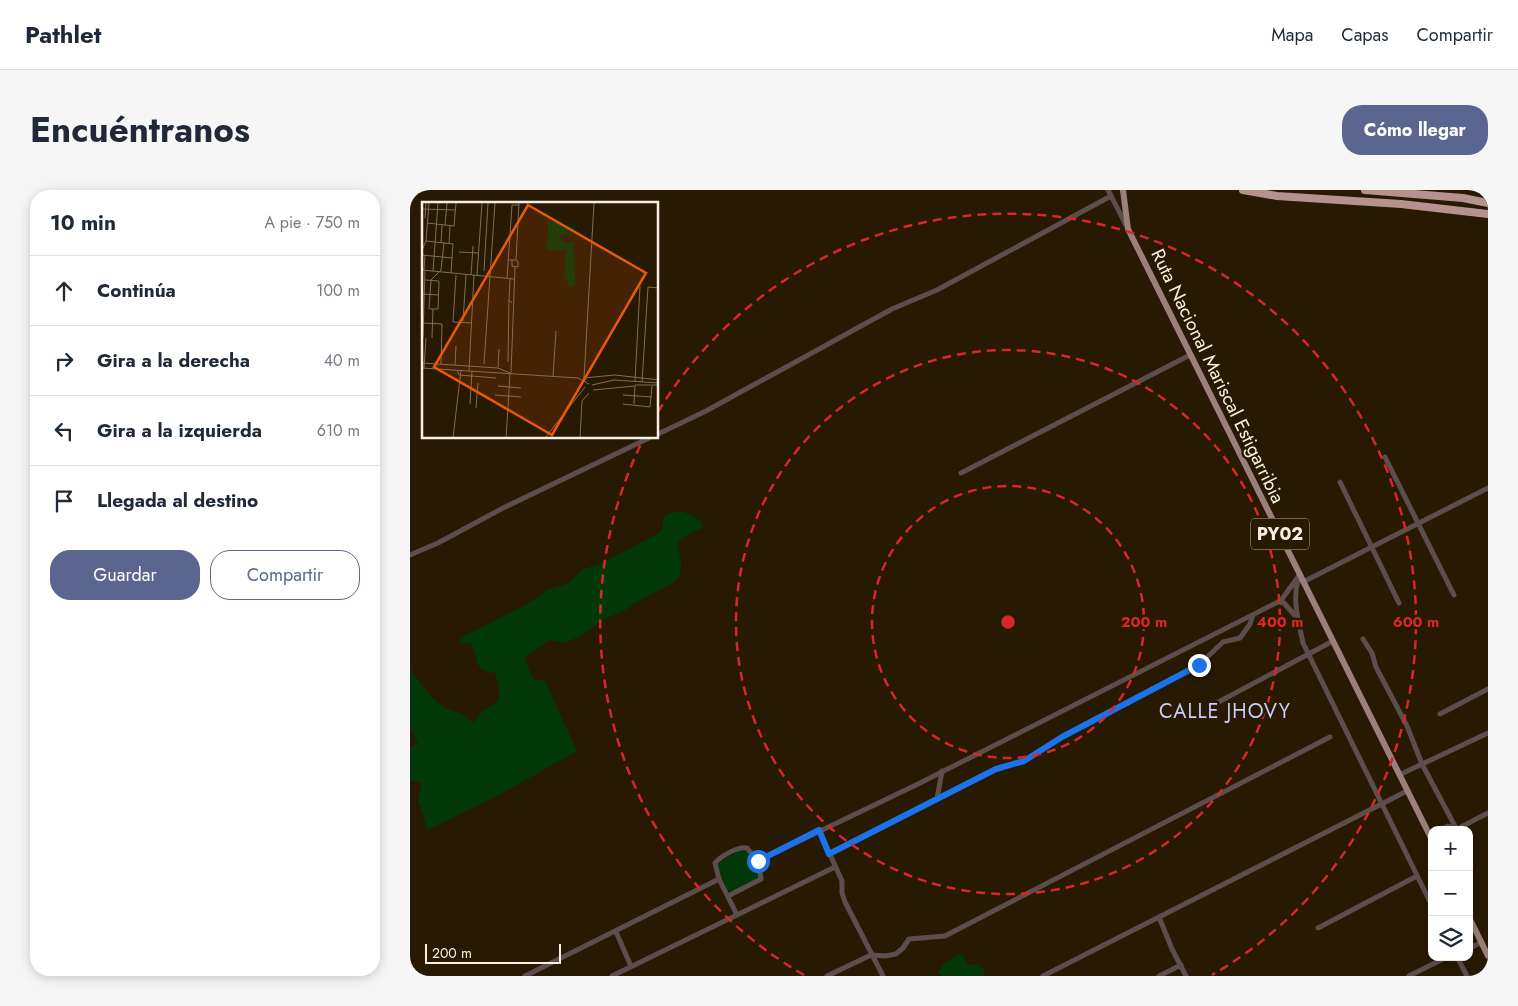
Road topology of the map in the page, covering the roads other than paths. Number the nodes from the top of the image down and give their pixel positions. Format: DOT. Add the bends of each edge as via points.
graph roads {
  1 [pos="1123,190"];
  2 [pos="1243,190"];
  3 [pos="1365,190"];
  4 [pos="1110,193"];
  5 [pos="1488,202"];
  6 [pos="1488,214"];
  7 [pos="1128,229"];
  8 [pos="1190,355"];
  9 [pos="659,434"];
  10 [pos="647,439"];
  11 [pos="1385,457"];
  12 [pos="961,473"];
  13 [pos="1340,482"];
  14 [pos="1488,488"];
  15 [pos="1418,523"];
  16 [pos="1372,546"];
  17 [pos="410,555"];
  18 [pos="1300,574"];
  19 [pos="1303,582"];
  20 [pos="1454,595"];
  21 [pos="1278,602"];
  22 [pos="1400,603"];
  23 [pos="1254,614"];
  24 [pos="1298,619"];
  25 [pos="1364,639"];
  26 [pos="1333,641"];
  27 [pos="1308,655"];
  28 [pos="1488,689"];
  29 [pos="1211,706"];
  30 [pos="1440,714"];
  31 [pos="1488,734"];
  32 [pos="1330,737"];
  33 [pos="1422,764"];
  34 [pos="942,771"];
  35 [pos="1399,775"];
  36 [pos="1407,791"];
  37 [pos="937,799"];
  38 [pos="1381,804"];
  39 [pos="1488,813"];
  40 [pos="1455,826"];
  41 [pos="1463,826"];
  42 [pos="819,830"];
  43 [pos="1428,830"];
  44 [pos="829,854"];
  45 [pos="758,861"];
  46 [pos="836,867"];
  47 [pos="1417,876"];
  48 [pos="719,879"];
  49 [pos="728,896"];
  50 [pos="1428,898"];
  51 [pos="737,915"];
  52 [pos="1160,917"];
  53 [pos="1473,925"];
  54 [pos="1318,928"];
  55 [pos="616,932"];
  56 [pos="1482,942"];
  57 [pos="1473,946"];
  58 [pos="871,955"];
  59 [pos="1488,956"];
  60 [pos="1439,961"];
  61 [pos="1459,961"];
  62 [pos="631,966"];
  63 [pos="1181,966"];
  64 [pos="525,976"];
  65 [pos="612,976"];
  66 [pos="827,976"];
  67 [pos="883,976"];
  68 [pos="1043,976"];
  69 [pos="1159,976"];
  70 [pos="1186,976"];
  71 [pos="1409,976"];
  72 [pos="1467,976"];
  1 -- 7 [label="main road, Ruta Nacional Mariscal Estigarribia / PY02"];
  2 -- 6 [label="highway" via="1277,196 1401,204"];
  3 -- 5 [label="highway"];
  4 -- 7 [label="street"];
  4 -- 9 [label="street" via="937,290 892,309"];
  7 -- 8 [label="main road, Ruta Nacional Mariscal Estigarribia / PY02"];
  8 -- 12 [label="street"];
  8 -- 18 [label="main road, Ruta Nacional Mariscal Estigarribia / PY02"];
  10 -- 17 [label="street"];
  11 -- 15 [label="street"];
  13 -- 16 [label="street"];
  14 -- 15 [label="street"];
  15 -- 16 [label="street"];
  15 -- 20 [label="street"];
  16 -- 19 [label="street"];
  16 -- 22 [label="street"];
  18 -- 19 [label="main road, Ruta Nacional Mariscal Estigarribia / PY02"];
  18 -- 21 [label="street"];
  18 -- 24 [label="street" via="1295,592"];
  19 -- 26 [label="main road, Ruta Nacional Mariscal Estigarribia / PY02"];
  21 -- 23 [label="street"];
  21 -- 24 [label="street" via="1284,603"];
  23 -- 34 [label="street"];
  23 -- 37 [label="street" via="1240,638 1224,642 1199,665 1062,737 1024,761 996,769"];
  24 -- 27 [label="street"];
  25 -- 33 [label="street"];
  26 -- 27 [label="street"];
  26 -- 35 [label="main road, Ruta Nacional Mariscal Estigarribia / PY02"];
  27 -- 29 [label="street"];
  27 -- 38 [label="street"];
  28 -- 30 [label="street"];
  31 -- 33 [label="street"];
  32 -- 58 [label="street" via="945,936 909,939 896,954"];
  33 -- 35 [label="street"];
  33 -- 40 [label="street"];
  34 -- 37 [label="street"];
  34 -- 42 [label="street"];
  35 -- 36 [label="main road, Ruta Nacional Mariscal Estigarribia / PY02"];
  36 -- 38 [label="street"];
  36 -- 43 [label="main road, Ruta Nacional Mariscal Estigarribia / PY02"];
  37 -- 44 [label="street"];
  38 -- 47 [label="street"];
  38 -- 52 [label="street"];
  39 -- 41 [label="street"];
  42 -- 44 [label="street"];
  42 -- 45 [label="street"];
  44 -- 46 [label="street"];
  45 -- 48 [label="street" via="747,848 742,847 717,861 715,866"];
  45 -- 49 [label="street" via="761,879"];
  46 -- 51 [label="street"];
  46 -- 58 [label="street" via="845,902"];
  47 -- 50 [label="street"];
  47 -- 54 [label="street"];
  48 -- 49 [label="street"];
  48 -- 55 [label="street"];
  49 -- 51 [label="street"];
  51 -- 62 [label="street"];
  52 -- 63 [label="street"];
  52 -- 68 [label="street"];
  53 -- 56 [label="main road"];
  55 -- 62 [label="street"];
  55 -- 64 [label="street"];
  56 -- 57 [label="street"];
  56 -- 59 [label="main road"];
  58 -- 66 [label="street"];
  58 -- 67 [label="street"];
  60 -- 71 [label="street"];
  61 -- 72 [label="street"];
  62 -- 65 [label="street"];
  63 -- 69 [label="street"];
  63 -- 70 [label="street"];
}
